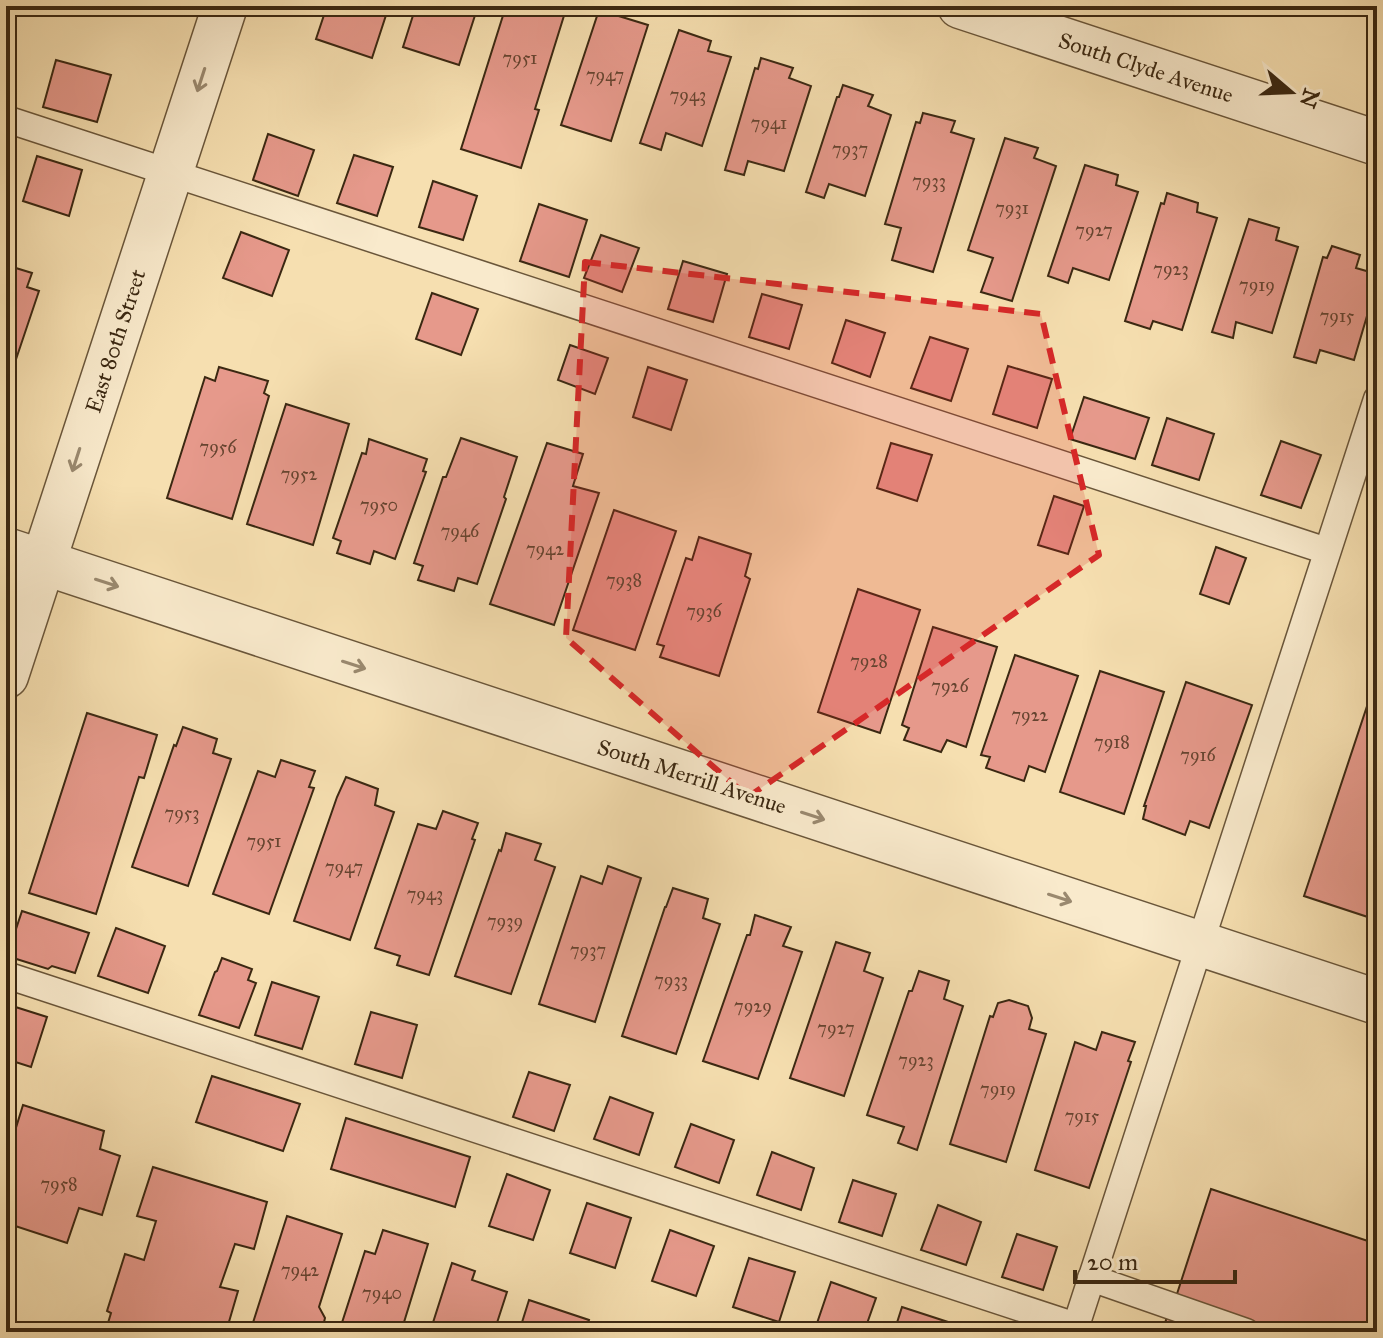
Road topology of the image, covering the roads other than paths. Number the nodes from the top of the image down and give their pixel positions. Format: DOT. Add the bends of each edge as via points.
graph roads {
  1 [pos="225,6"];
  2 [pos="960,6"];
  3 [pos="6,119"];
  4 [pos="1377,143"];
  5 [pos="170,173"];
  6 [pos="1377,399"];
  7 [pos="1327,551"];
  8 [pos="25,556"];
  9 [pos="6,676"];
  10 [pos="1200,943"];
  11 [pos="6,975"];
  12 [pos="1377,1002"];
  13 [pos="1091,1278"];
  14 [pos="1075,1329"];
  15 [pos="1246,1332"];
  1 -- 5 [label="street, East 80th Street, one-way"];
  2 -- 4 [label="street, South Clyde Avenue"];
  3 -- 5 [label="lane"];
  5 -- 7 [label="lane"];
  5 -- 8 [label="street, East 80th Street, one-way"];
  6 -- 7 [label="lane"];
  7 -- 10 [label="lane"];
  8 -- 9 [label="street, East 80th Street"];
  8 -- 10 [label="street, South Merrill Avenue, one-way"];
  10 -- 12 [label="street, South Merrill Avenue"];
  10 -- 13 [label="lane"];
  11 -- 14 [label="lane"];
  13 -- 14 [label="lane"];
  13 -- 15 [label="lane"];
}
